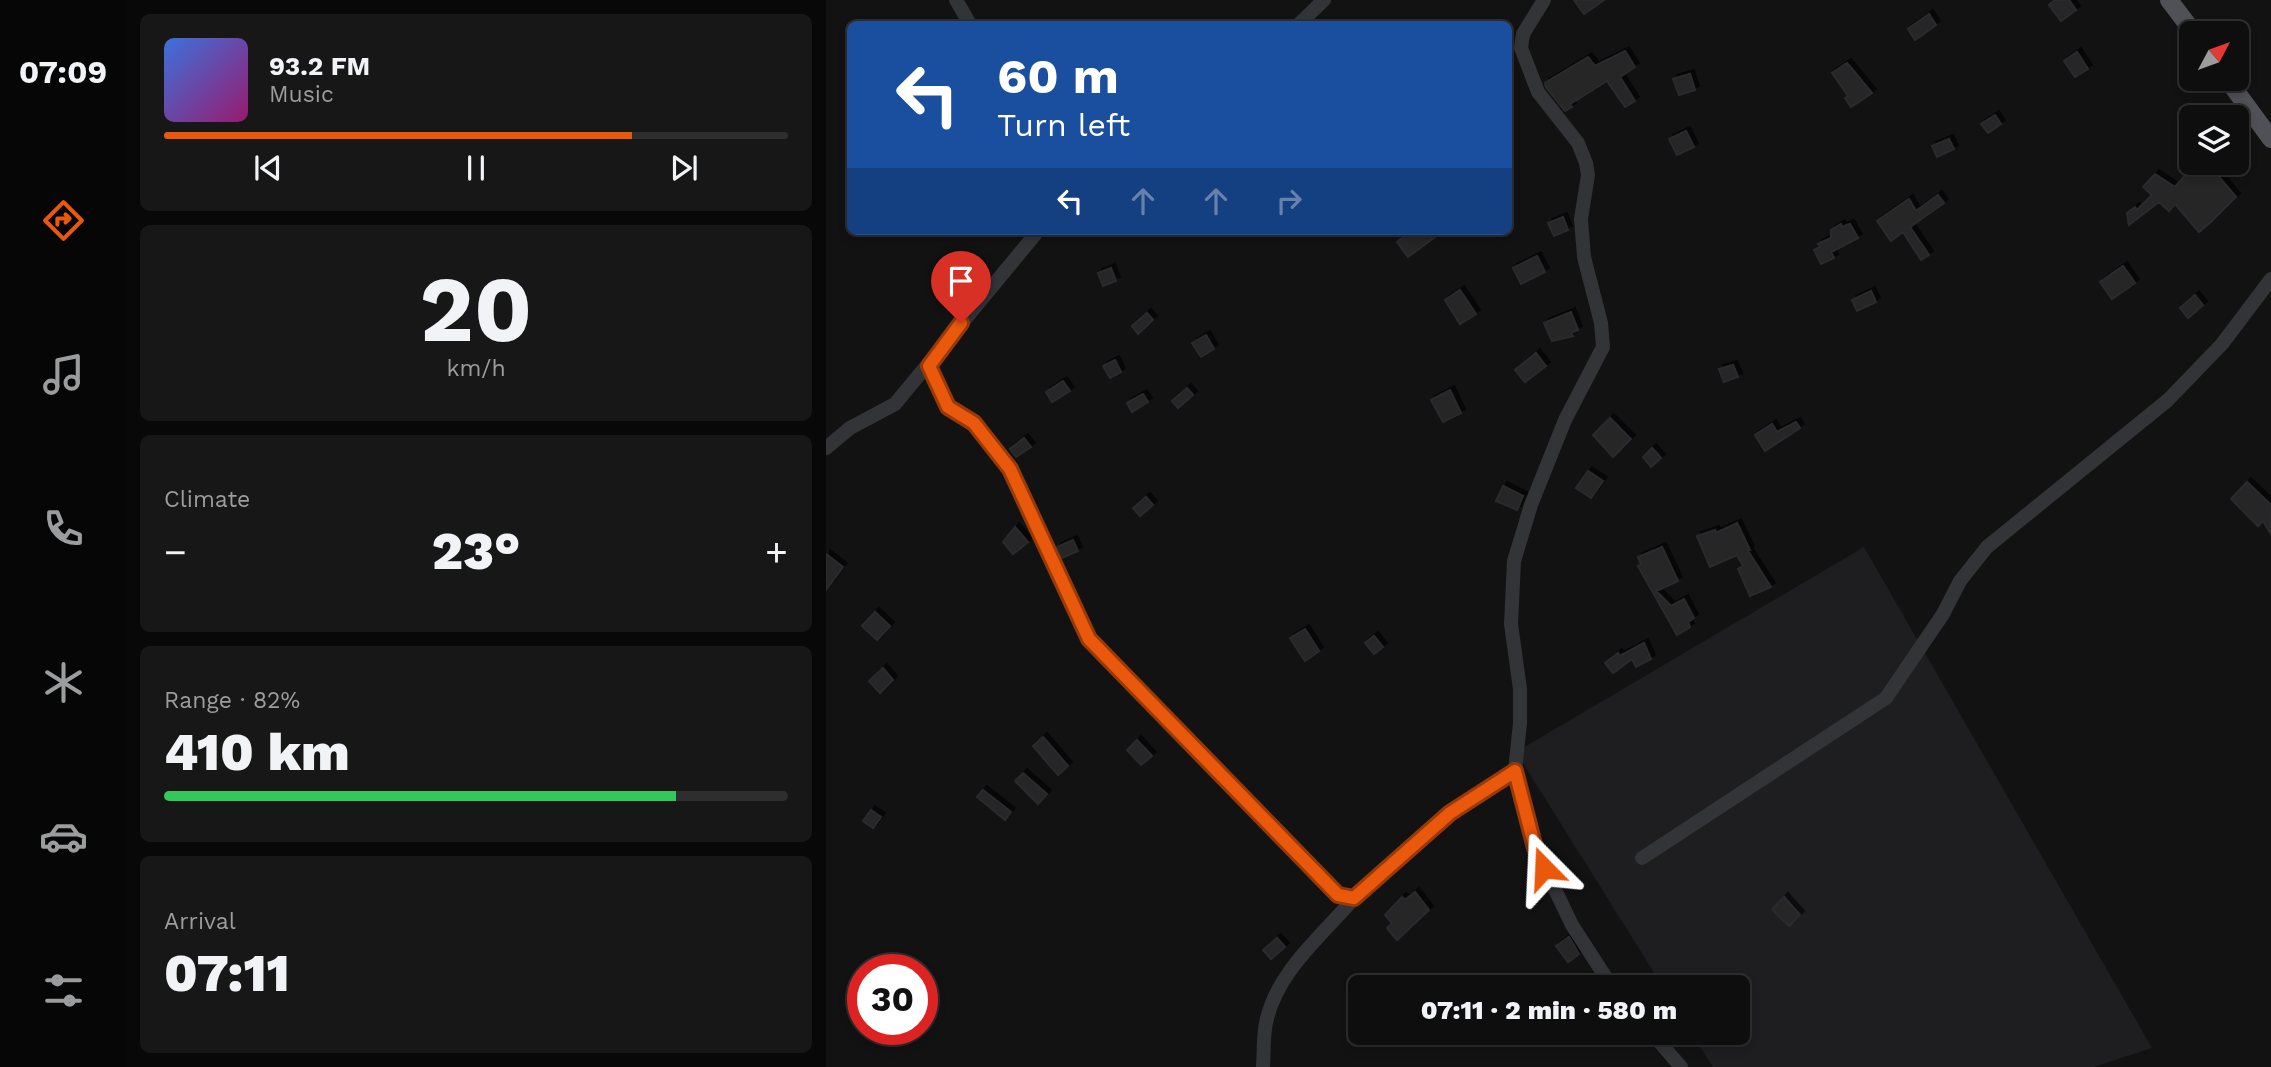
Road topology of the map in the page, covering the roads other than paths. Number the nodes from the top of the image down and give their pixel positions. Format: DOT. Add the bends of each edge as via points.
graph roads {
  1 [pos="956,0"];
  2 [pos="1324,0"];
  3 [pos="1544,0"];
  4 [pos="2169,0"];
  5 [pos="968,21"];
  6 [pos="1302,21"];
  7 [pos="2185,21"];
  8 [pos="2236,91"];
  9 [pos="2271,139"];
  10 [pos="1031,235"];
  11 [pos="2271,279"];
  12 [pos="929,366"];
  13 [pos="826,448"];
  14 [pos="1515,771"];
  15 [pos="1642,858"];
  16 [pos="1354,898"];
  17 [pos="1604,975"];
  18 [pos="1662,1045"];
  19 [pos="1263,1067"];
  20 [pos="1681,1067"];
  1 -- 5 [label="street"];
  2 -- 6 [label="street"];
  3 -- 14 [label="street" via="1523,34 1521,48 1538,92 1578,144 1586,163 1581,219 1584,257 1603,347 1565,420 1514,561 1511,624 1520,689"];
  4 -- 7 [label="main road"];
  8 -- 9 [label="main road"];
  10 -- 12 [label="street"];
  11 -- 15 [label="street" via="2222,344 2168,400 1987,547 1960,581 1886,698"];
  12 -- 13 [label="street" via="895,404 850,428"];
  12 -- 16 [label="street" via="948,407 974,423 1010,469 1089,639 1338,895"];
  14 -- 16 [label="street" via="1450,813"];
  14 -- 17 [label="street" via="1535,848 1572,925"];
  16 -- 19 [label="street" via="1306,949 1278,990 1266,1022"];
  18 -- 20 [label="street"];
}
